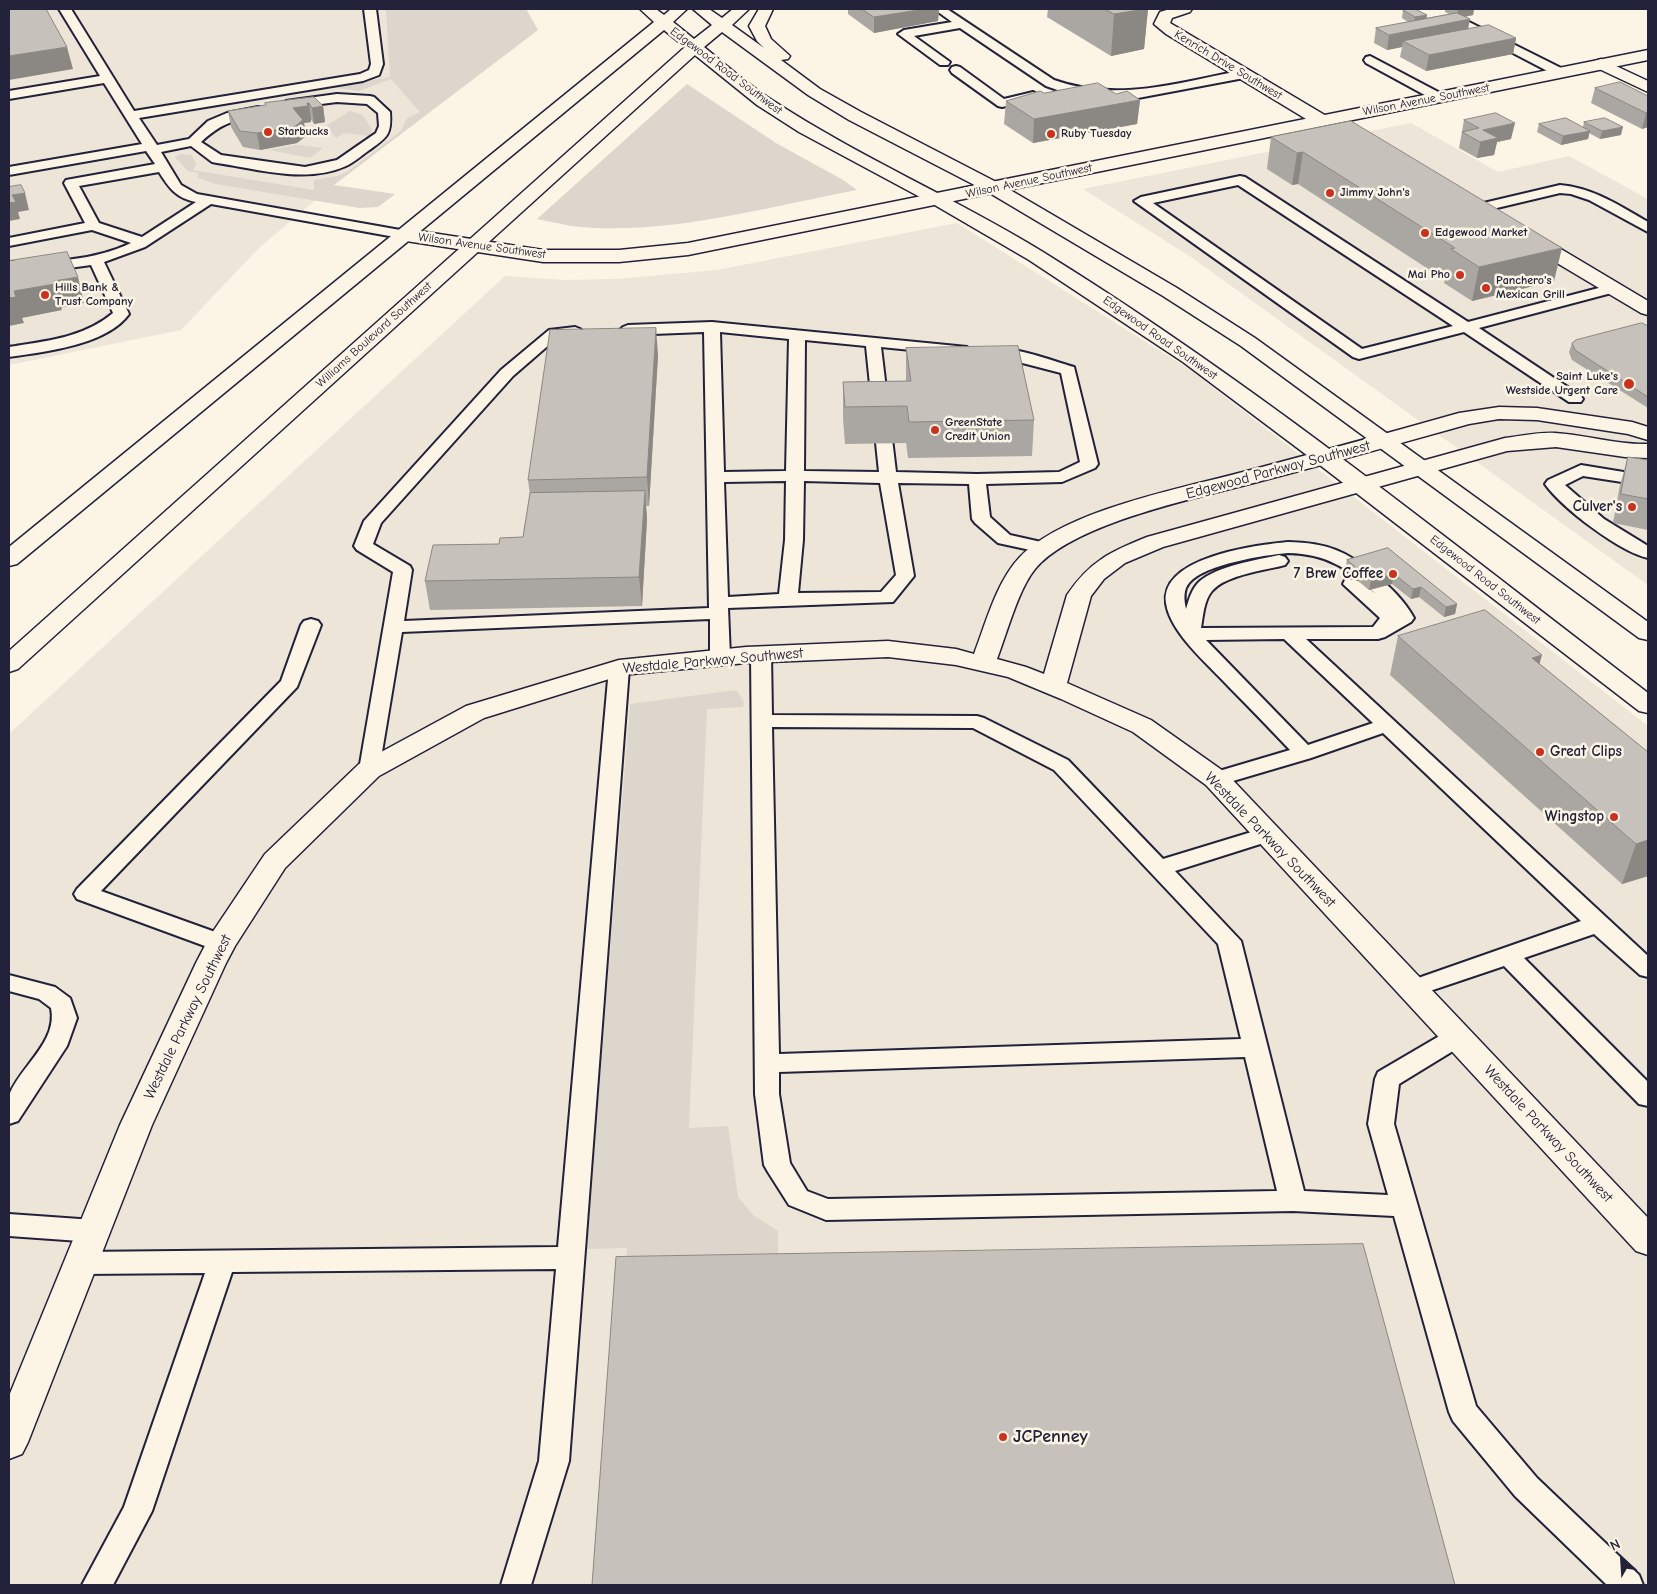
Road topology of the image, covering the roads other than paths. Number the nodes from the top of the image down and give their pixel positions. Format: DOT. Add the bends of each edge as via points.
graph roads {
  1 [pos="66,9"];
  2 [pos="370,9"];
  3 [pos="647,9"];
  4 [pos="680,9"];
  5 [pos="700,9"];
  6 [pos="742,9"];
  7 [pos="766,9"];
  8 [pos="940,9"];
  9 [pos="1185,9"];
  10 [pos="664,23"];
  11 [pos="962,24"];
  12 [pos="722,25"];
  13 [pos="1469,26"];
  14 [pos="1487,35"];
  15 [pos="1469,39"];
  16 [pos="693,48"];
  17 [pos="1648,55"];
  18 [pos="1370,60"];
  19 [pos="944,62"];
  20 [pos="1601,64"];
  21 [pos="956,70"];
  22 [pos="1561,73"];
  23 [pos="1244,74"];
  24 [pos="109,78"];
  25 [pos="1648,87"];
  26 [pos="1068,90"];
  27 [pos="814,92"];
  28 [pos="9,95"];
  29 [pos="1438,97"];
  30 [pos="132,116"];
  31 [pos="1326,120"];
  32 [pos="1350,131"];
  33 [pos="193,142"];
  34 [pos="152,148"];
  35 [pos="163,167"];
  36 [pos="9,171"];
  37 [pos="994,188"];
  38 [pos="1464,198"];
  39 [pos="208,200"];
  40 [pos="939,200"];
  41 [pos="1480,208"];
  42 [pos="93,226"];
  43 [pos="1648,228"];
  44 [pos="406,236"];
  45 [pos="9,242"];
  46 [pos="142,242"];
  47 [pos="472,246"];
  48 [pos="95,258"];
  49 [pos="9,266"];
  50 [pos="47,268"];
  51 [pos="9,275"];
  52 [pos="1614,288"];
  53 [pos="1648,309"];
  54 [pos="712,327"];
  55 [pos="1466,327"];
  56 [pos="613,331"];
  57 [pos="593,332"];
  58 [pos="797,335"];
  59 [pos="873,342"];
  60 [pos="9,352"];
  61 [pos="1575,399"];
  62 [pos="1648,434"];
  63 [pos="1385,441"];
  64 [pos="1648,450"];
  65 [pos="1324,457"];
  66 [pos="1423,468"];
  67 [pos="795,476"];
  68 [pos="716,477"];
  69 [pos="888,478"];
  70 [pos="977,479"];
  71 [pos="1648,481"];
  72 [pos="1362,485"];
  73 [pos="1044,548"];
  74 [pos="1648,553"];
  75 [pos="9,559"];
  76 [pos="788,600"];
  77 [pos="719,608"];
  78 [pos="311,625"];
  79 [pos="393,627"];
  80 [pos="1648,632"];
  81 [pos="1190,634"];
  82 [pos="1289,634"];
  83 [pos="761,654"];
  84 [pos="720,657"];
  85 [pos="9,664"];
  86 [pos="982,664"];
  87 [pos="619,668"];
  88 [pos="1054,686"];
  89 [pos="1648,705"];
  90 [pos="762,721"];
  91 [pos="1387,725"];
  92 [pos="1304,753"];
  93 [pos="369,770"];
  94 [pos="1216,779"];
  95 [pos="1268,834"];
  96 [pos="1159,868"];
  97 [pos="1598,924"];
  98 [pos="221,943"];
  99 [pos="1507,955"];
  100 [pos="1648,970"];
  101 [pos="9,983"];
  102 [pos="1412,988"];
  103 [pos="1457,1037"];
  104 [pos="1255,1048"];
  105 [pos="766,1063"];
  106 [pos="1648,1097"];
  107 [pos="9,1114"];
  108 [pos="1293,1201"];
  109 [pos="1404,1206"];
  110 [pos="9,1225"];
  111 [pos="94,1231"];
  112 [pos="1648,1241"];
  113 [pos="570,1258"];
  114 [pos="222,1262"];
  115 [pos="81,1263"];
  116 [pos="9,1442"];
  117 [pos="98,1585"];
  118 [pos="516,1585"];
  119 [pos="1628,1585"];
  1 -- 24 [label="lane"];
  2 -- 30 [label="lane" via="377,64 375,72 363,78"];
  3 -- 10 [label="main road, Edgewood Road Southwest"];
  4 -- 10 [label="main road"];
  5 -- 12 [label="main road"];
  6 -- 12 [label="main road, Williams Boulevard Southwest"];
  7 -- 27 [label="main road" via="758,26 765,40"];
  8 -- 11 [label="lane"];
  9 -- 23 [label="main road, Kenrich Drive Southwest" via="1164,15 1162,24"];
  10 -- 16 [label="main road, Edgewood Road Southwest"];
  10 -- 44 [label="main road"];
  11 -- 19 [label="lane" via="904,34"];
  11 -- 26 [label="lane" via="1050,83"];
  12 -- 16 [label="main road, Williams Boulevard Southwest"];
  12 -- 27 [label="main road"];
  13 -- 14 [label="lane"];
  14 -- 15 [label="lane"];
  14 -- 22 [label="lane"];
  16 -- 40 [label="main road, Edgewood Road Southwest" via="780,113"];
  16 -- 47 [label="main road, Williams Boulevard Southwest"];
  17 -- 20 [label="main road, Wilson Avenue Southwest"];
  18 -- 29 [label="lane"];
  20 -- 22 [label="main road, Wilson Avenue Southwest"];
  20 -- 25 [label="main road"];
  21 -- 26 [label="lane" via="1002,102"];
  22 -- 29 [label="main road, Wilson Avenue Southwest"];
  23 -- 26 [label="lane" via="1138,94 1109,96"];
  23 -- 31 [label="main road, Kenrich Drive Southwest"];
  24 -- 28 [label="lane"];
  24 -- 30 [label="lane"];
  27 -- 37 [label="main road"];
  29 -- 31 [label="main road, Wilson Avenue Southwest"];
  30 -- 34 [label="lane"];
  31 -- 32 [label="main road, Kenrich Drive Southwest"];
  31 -- 37 [label="main road, Wilson Avenue Southwest"];
  33 -- 33 [label="lane" via="217,159 305,171 326,168 342,163 382,135 384,112 370,100 337,98 274,112 232,116 214,124"];
  33 -- 34 [label="lane"];
  34 -- 35 [label="lane"];
  34 -- 36 [label="lane"];
  35 -- 39 [label="lane" via="176,188"];
  35 -- 42 [label="lane" via="71,183"];
  37 -- 40 [label="main road, Wilson Avenue Southwest"];
  37 -- 63 [label="main road" via="1240,337"];
  38 -- 41 [label="main road"];
  39 -- 44 [label="lane"];
  39 -- 46 [label="lane"];
  40 -- 47 [label="main road, Wilson Avenue Southwest" via="688,249 619,256 544,256"];
  40 -- 65 [label="main road, Edgewood Road Southwest" via="1036,256 1115,307"];
  41 -- 43 [label="lane" via="1571,189"];
  41 -- 52 [label="main road"];
  42 -- 45 [label="lane"];
  42 -- 46 [label="lane"];
  44 -- 47 [label="main road, Wilson Avenue Southwest"];
  44 -- 75 [label="main road"];
  46 -- 48 [label="lane" via="130,249"];
  47 -- 85 [label="main road, Williams Boulevard Southwest"];
  48 -- 50 [label="lane"];
  48 -- 60 [label="lane" via="120,314 112,323 78,338"];
  49 -- 50 [label="lane"];
  50 -- 51 [label="lane"];
  52 -- 53 [label="main road"];
  52 -- 55 [label="lane"];
  54 -- 56 [label="lane"];
  54 -- 58 [label="lane"];
  54 -- 68 [label="lane"];
  55 -- 55 [label="lane" via="1240,180 1141,201 1359,354"];
  55 -- 61 [label="lane"];
  57 -- 79 [label="lane" via="554,333 507,373 373,520 363,546 403,570"];
  58 -- 59 [label="lane"];
  58 -- 67 [label="lane"];
  59 -- 69 [label="lane"];
  59 -- 70 [label="lane" via="1007,354 1068,370 1089,464 1062,477"];
  62 -- 63 [label="main road, Edgewood Parkway Southwest" via="1632,428 1500,412"];
  63 -- 65 [label="main road, Edgewood Parkway Southwest"];
  63 -- 66 [label="main road"];
  64 -- 66 [label="main road" via="1635,452 1557,440 1532,440"];
  65 -- 72 [label="main road, Edgewood Road Southwest"];
  65 -- 73 [label="main road, Edgewood Parkway Southwest" via="1141,507 1082,528"];
  66 -- 72 [label="main road"];
  66 -- 80 [label="main road"];
  67 -- 68 [label="lane"];
  67 -- 69 [label="lane"];
  67 -- 76 [label="lane" via="794,540"];
  68 -- 77 [label="lane"];
  69 -- 70 [label="lane"];
  69 -- 76 [label="lane" via="905,576 886,598"];
  70 -- 73 [label="lane" via="981,519 1004,539"];
  71 -- 74 [label="lane" via="1580,470 1554,484 1572,504 1617,537"];
  72 -- 88 [label="main road" via="1155,542 1117,558 1096,574 1079,595"];
  72 -- 89 [label="main road, Edgewood Road Southwest"];
  73 -- 86 [label="main road, Edgewood Parkway Southwest" via="1027,564 1018,580"];
  76 -- 77 [label="lane"];
  77 -- 79 [label="lane"];
  77 -- 84 [label="lane"];
  78 -- 98 [label="lane" via="290,682 85,894"];
  79 -- 93 [label="lane"];
  81 -- 82 [label="lane"];
  81 -- 82 [label="lane" via="1178,616 1174,595 1180,582 1209,565 1273,549 1302,547 1329,552 1349,562 1386,593 1404,618 1378,633"];
  81 -- 92 [label="lane"];
  82 -- 91 [label="lane"];
  83 -- 84 [label="main road, Westdale Parkway Southwest"];
  83 -- 86 [label="main road, Westdale Parkway Southwest" via="888,649 956,657"];
  83 -- 90 [label="lane"];
  84 -- 87 [label="main road, Westdale Parkway Southwest"];
  86 -- 88 [label="main road, Westdale Parkway Southwest" via="1017,672"];
  87 -- 93 [label="main road, Westdale Parkway Southwest" via="475,712"];
  87 -- 113 [label="lane"];
  88 -- 94 [label="main road, Westdale Parkway Southwest" via="1142,726"];
  90 -- 96 [label="lane" via="977,722 1061,765"];
  90 -- 105 [label="lane"];
  91 -- 92 [label="lane"];
  91 -- 97 [label="lane"];
  92 -- 94 [label="lane"];
  93 -- 98 [label="main road, Westdale Parkway Southwest" via="275,861"];
  94 -- 95 [label="main road, Westdale Parkway Southwest"];
  95 -- 96 [label="lane"];
  95 -- 102 [label="main road, Westdale Parkway Southwest"];
  96 -- 104 [label="lane" via="1229,941"];
  97 -- 99 [label="lane"];
  97 -- 100 [label="lane"];
  98 -- 111 [label="main road, Westdale Parkway Southwest" via="136,1125"];
  99 -- 102 [label="lane"];
  99 -- 106 [label="lane"];
  101 -- 107 [label="lane" via="47,993 62,1004 64,1018 58,1040"];
  102 -- 103 [label="main road, Westdale Parkway Southwest"];
  103 -- 109 [label="lane" via="1387,1079 1381,1124"];
  103 -- 112 [label="main road, Westdale Parkway Southwest"];
  104 -- 105 [label="lane"];
  104 -- 108 [label="lane"];
  105 -- 108 [label="lane" via="776,1165 798,1198 826,1210"];
  108 -- 109 [label="lane"];
  109 -- 119 [label="lane" via="1463,1412 1526,1487"];
  110 -- 111 [label="lane"];
  111 -- 115 [label="main road, Westdale Parkway Southwest"];
  113 -- 114 [label="lane"];
  113 -- 118 [label="lane" via="554,1461"];
  114 -- 115 [label="lane"];
  114 -- 117 [label="lane" via="137,1511"];
  115 -- 116 [label="main road, Westdale Parkway Southwest"];
}
